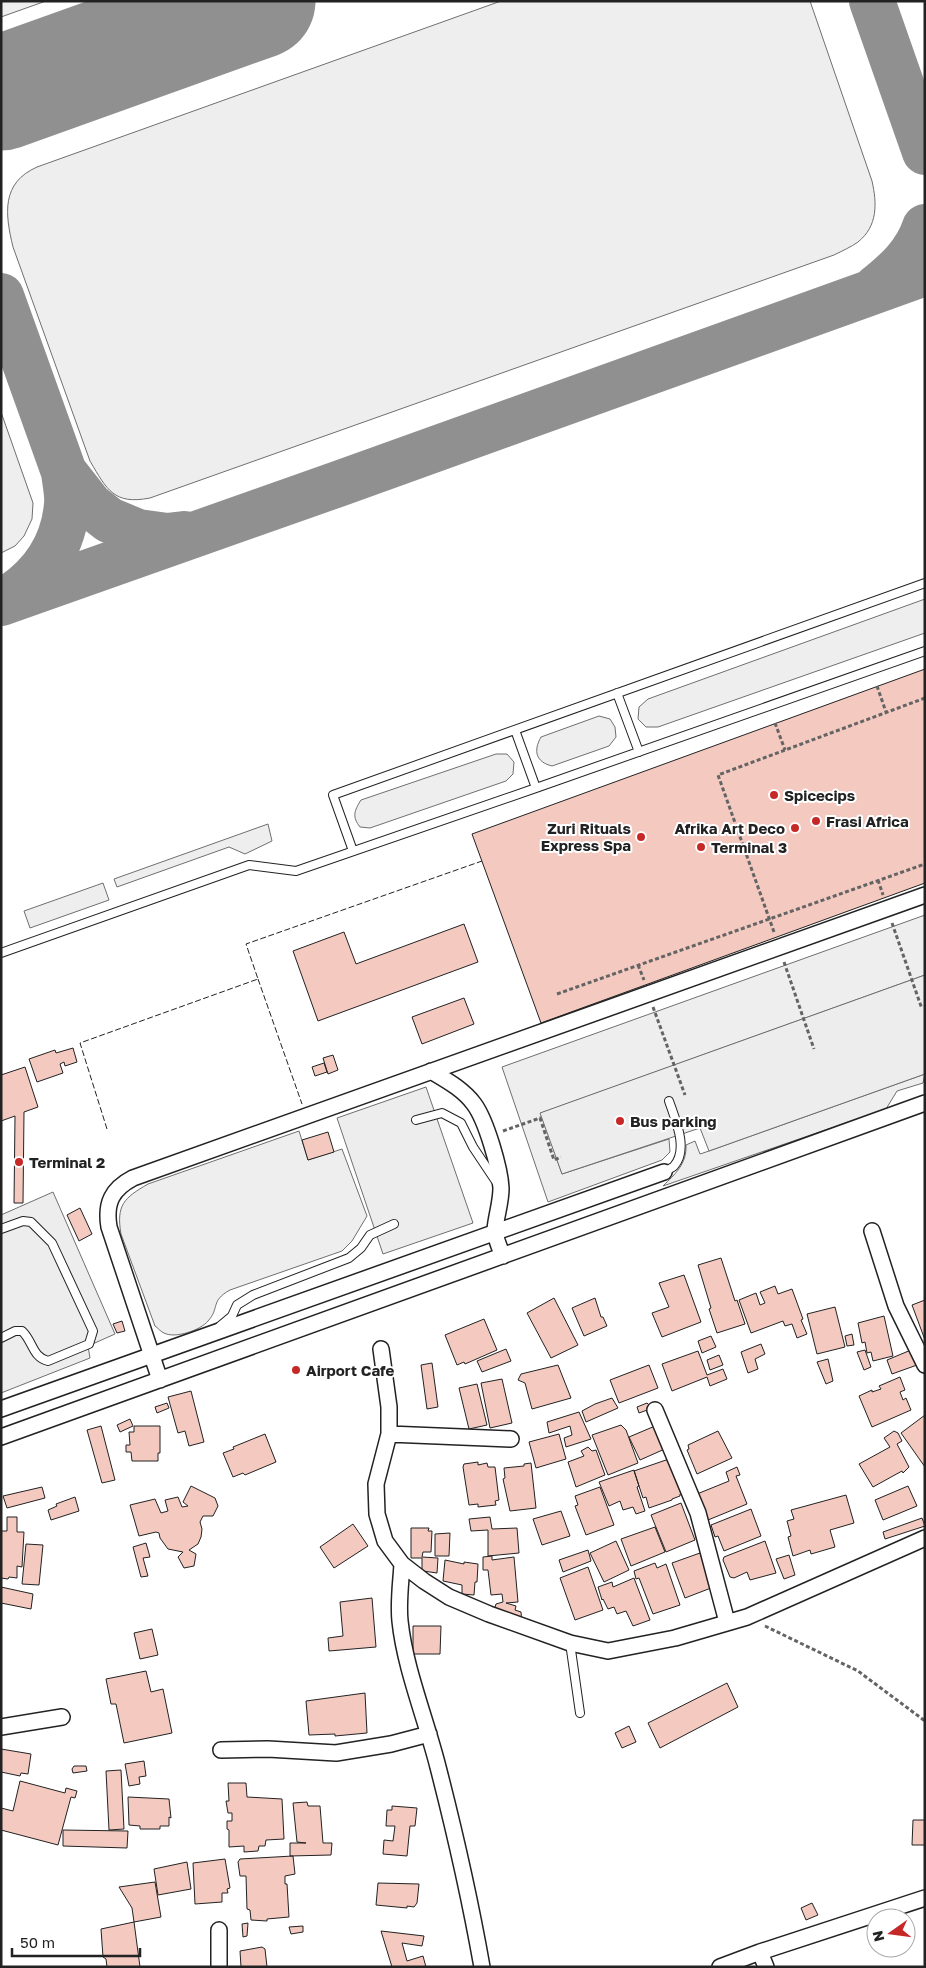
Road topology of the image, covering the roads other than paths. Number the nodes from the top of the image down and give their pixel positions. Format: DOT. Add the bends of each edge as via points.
graph roads {
  1 [pos="925,583"];
  2 [pos="925,651"];
  3 [pos="618,693"];
  4 [pos="515,730"];
  5 [pos="638,752"];
  6 [pos="536,788"];
  7 [pos="353,851"];
  8 [pos="925,894"];
  9 [pos="1,953"];
  10 [pos="431,1071"];
  11 [pos="669,1101"];
  12 [pos="921,1104"];
  13 [pos="416,1120"];
  14 [pos="664,1172"];
  15 [pos="501,1188"];
  16 [pos="394,1224"];
  17 [pos="1,1229"];
  18 [pos="872,1231"];
  19 [pos="495,1232"];
  20 [pos="503,1256"];
  21 [pos="210,1334"];
  22 [pos="1,1338"];
  23 [pos="381,1348"];
  24 [pos="152,1355"];
  25 [pos="925,1365"];
  26 [pos="160,1380"];
  27 [pos="1,1409"];
  28 [pos="655,1410"];
  29 [pos="388,1434"];
  30 [pos="1,1437"];
  31 [pos="511,1440"];
  32 [pos="925,1538"];
  33 [pos="402,1564"];
  34 [pos="727,1622"];
  35 [pos="570,1643"];
  36 [pos="580,1713"];
  37 [pos="62,1717"];
  38 [pos="1,1727"];
  39 [pos="429,1734"];
  40 [pos="222,1750"];
  41 [pos="925,1898"];
  42 [pos="218,1930"];
  43 [pos="760,1952"];
  44 [pos="219,1967"];
  45 [pos="482,1967"];
  46 [pos="720,1967"];
  47 [pos="766,1967"];
  1 -- 3 [label="lane"];
  2 -- 5 [label="lane"];
  3 -- 4 [label="lane"];
  3 -- 5 [label="lane"];
  4 -- 6 [label="lane"];
  4 -- 7 [label="lane" via="333,795"];
  5 -- 6 [label="lane"];
  6 -- 7 [label="lane"];
  7 -- 9 [label="lane" via="296,871 249,865"];
  8 -- 10 [label="street"];
  10 -- 15 [label="street" via="456,1086 474,1104 488,1136"];
  10 -- 24 [label="street" via="133,1178 114,1192 107,1215 109,1227"];
  11 -- 14 [label="lane" via="679,1133 680,1153 674,1166"];
  12 -- 20 [label="street"];
  13 -- 15 [label="lane" via="442,1113 461,1123"];
  14 -- 19 [label="street"];
  15 -- 19 [label="street"];
  16 -- 21 [label="lane" via="370,1235 349,1258 253,1295 237,1306 232,1316"];
  17 -- 22 [label="lane" via="23,1221 31,1222 52,1243 93,1331 88,1344 48,1361 36,1354 22,1331"];
  18 -- 25 [label="street" via="896,1306"];
  19 -- 20 [label="street"];
  19 -- 21 [label="street"];
  20 -- 26 [label="street"];
  21 -- 24 [label="street"];
  23 -- 29 [label="street" via="389,1407"];
  24 -- 26 [label="street"];
  24 -- 27 [label="street"];
  26 -- 30 [label="street"];
  28 -- 34 [label="street" via="698,1513"];
  29 -- 31 [label="street"];
  29 -- 33 [label="street" via="376,1484 377,1514 385,1541"];
  32 -- 34 [label="street" via="748,1617"];
  33 -- 35 [label="street" via="449,1597"];
  33 -- 39 [label="street" via="400,1618 404,1648"];
  34 -- 35 [label="street" via="675,1638 608,1651"];
  35 -- 36 [label="lane"];
  37 -- 38 [label="street"];
  39 -- 40 [label="street" via="336,1753"];
  39 -- 45 [label="street" via="472,1908"];
  41 -- 43 [label="street"];
  42 -- 44 [label="street"];
  43 -- 46 [label="street"];
  43 -- 47 [label="street"];
}
